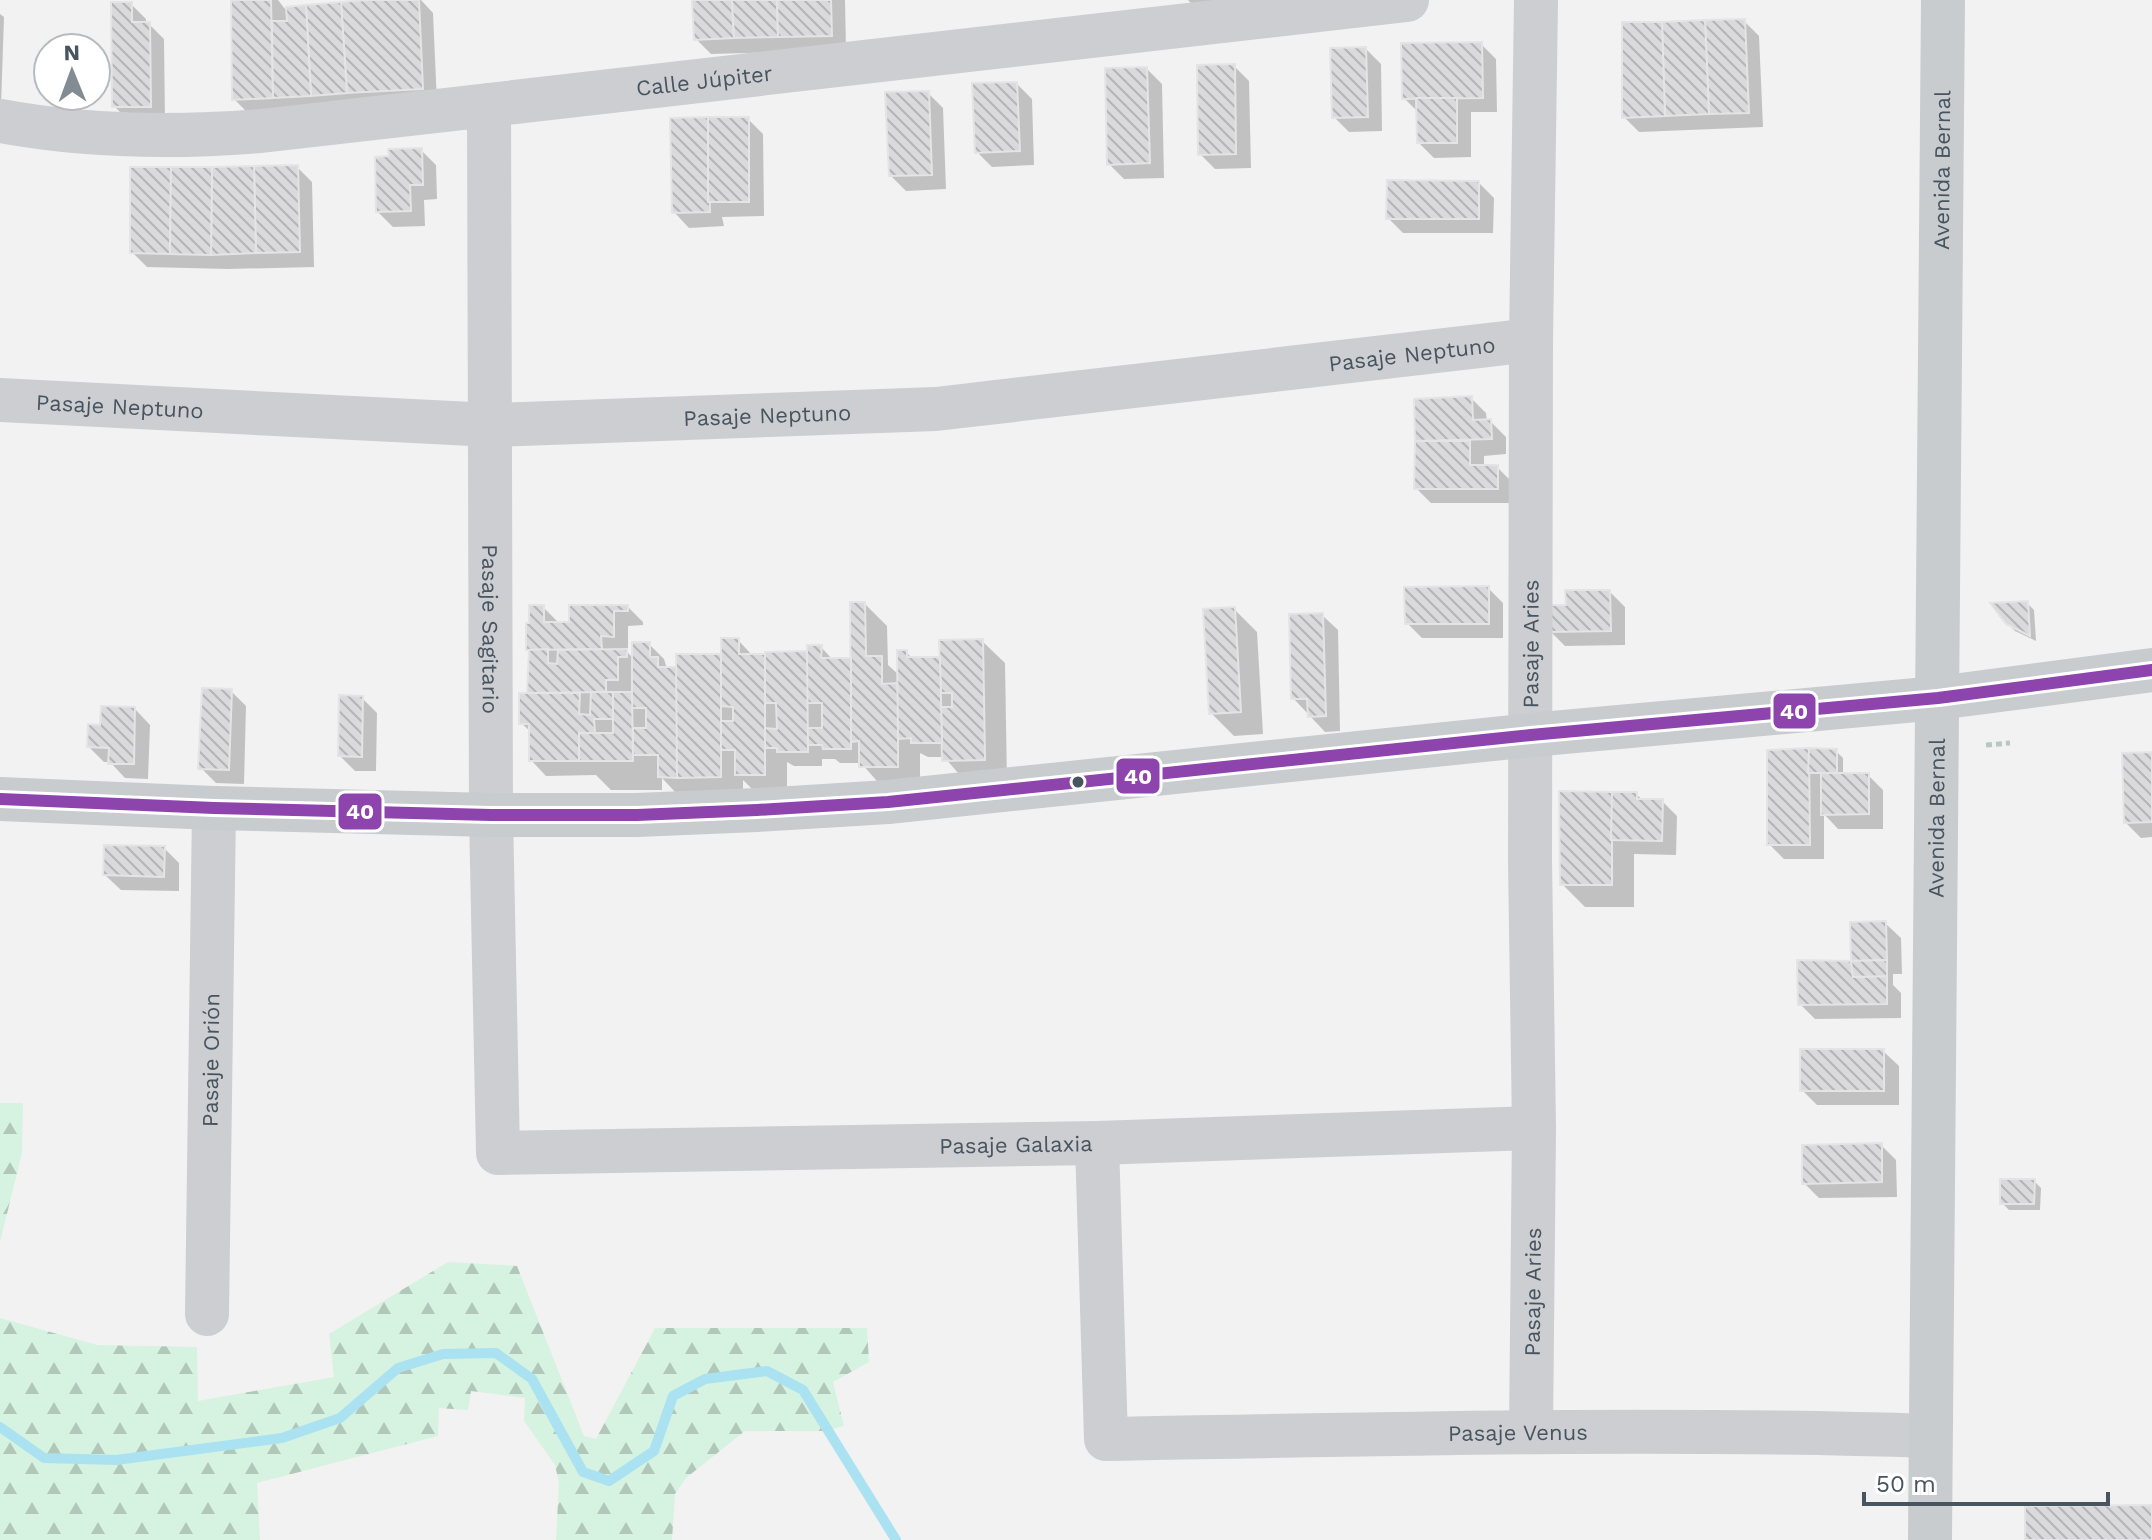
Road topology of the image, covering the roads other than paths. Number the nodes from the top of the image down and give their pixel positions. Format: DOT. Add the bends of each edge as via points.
graph roads {
  1 [pos="1407,0"];
  2 [pos="1536,0"];
  3 [pos="1943,0"];
  4 [pos="489,105"];
  5 [pos="0,121"];
  6 [pos="1531,340"];
  7 [pos="0,400"];
  8 [pos="492,425"];
  9 [pos="2152,670"];
  10 [pos="1938,698"];
  11 [pos="1531,735"];
  12 [pos="0,799"];
  13 [pos="214,808"];
  14 [pos="491,815"];
  15 [pos="1534,1128"];
  16 [pos="1097,1143"];
  17 [pos="498,1153"];
  18 [pos="207,1314"];
  19 [pos="1531,1432"];
  20 [pos="1930,1436"];
  21 [pos="1930,1540"];
  1 -- 4 [label="street, Calle Júpiter"];
  2 -- 6 [label="street, Pasaje Aries"];
  3 -- 10 [label="main road, Avenida Bernal"];
  4 -- 5 [label="street, Calle Júpiter" via="202,136 131,136"];
  4 -- 8 [label="street, Pasaje Sagitario"];
  6 -- 8 [label="street, Pasaje Neptuno" via="936,409"];
  6 -- 11 [label="street, Pasaje Aries"];
  7 -- 8 [label="street, Pasaje Neptuno"];
  8 -- 14 [label="street, Pasaje Sagitario"];
  9 -- 10 [label="main road"];
  10 -- 11 [label="main road"];
  10 -- 20 [label="main road, Avenida Bernal"];
  11 -- 14 [label="main road" via="888,802 637,815"];
  11 -- 15 [label="street, Pasaje Aries"];
  12 -- 13 [label="main road"];
  13 -- 14 [label="main road"];
  13 -- 18 [label="street, Pasaje Orión"];
  14 -- 17 [label="street, Pasaje Sagitario"];
  15 -- 16 [label="street, Pasaje Galaxia"];
  15 -- 19 [label="street, Pasaje Aries"];
  16 -- 17 [label="street, Pasaje Galaxia"];
  16 -- 19 [label="street, Pasaje Venus" via="1106,1439"];
  19 -- 20 [label="street, Pasaje Venus"];
  20 -- 21 [label="main road, Avenida Bernal"];
}
